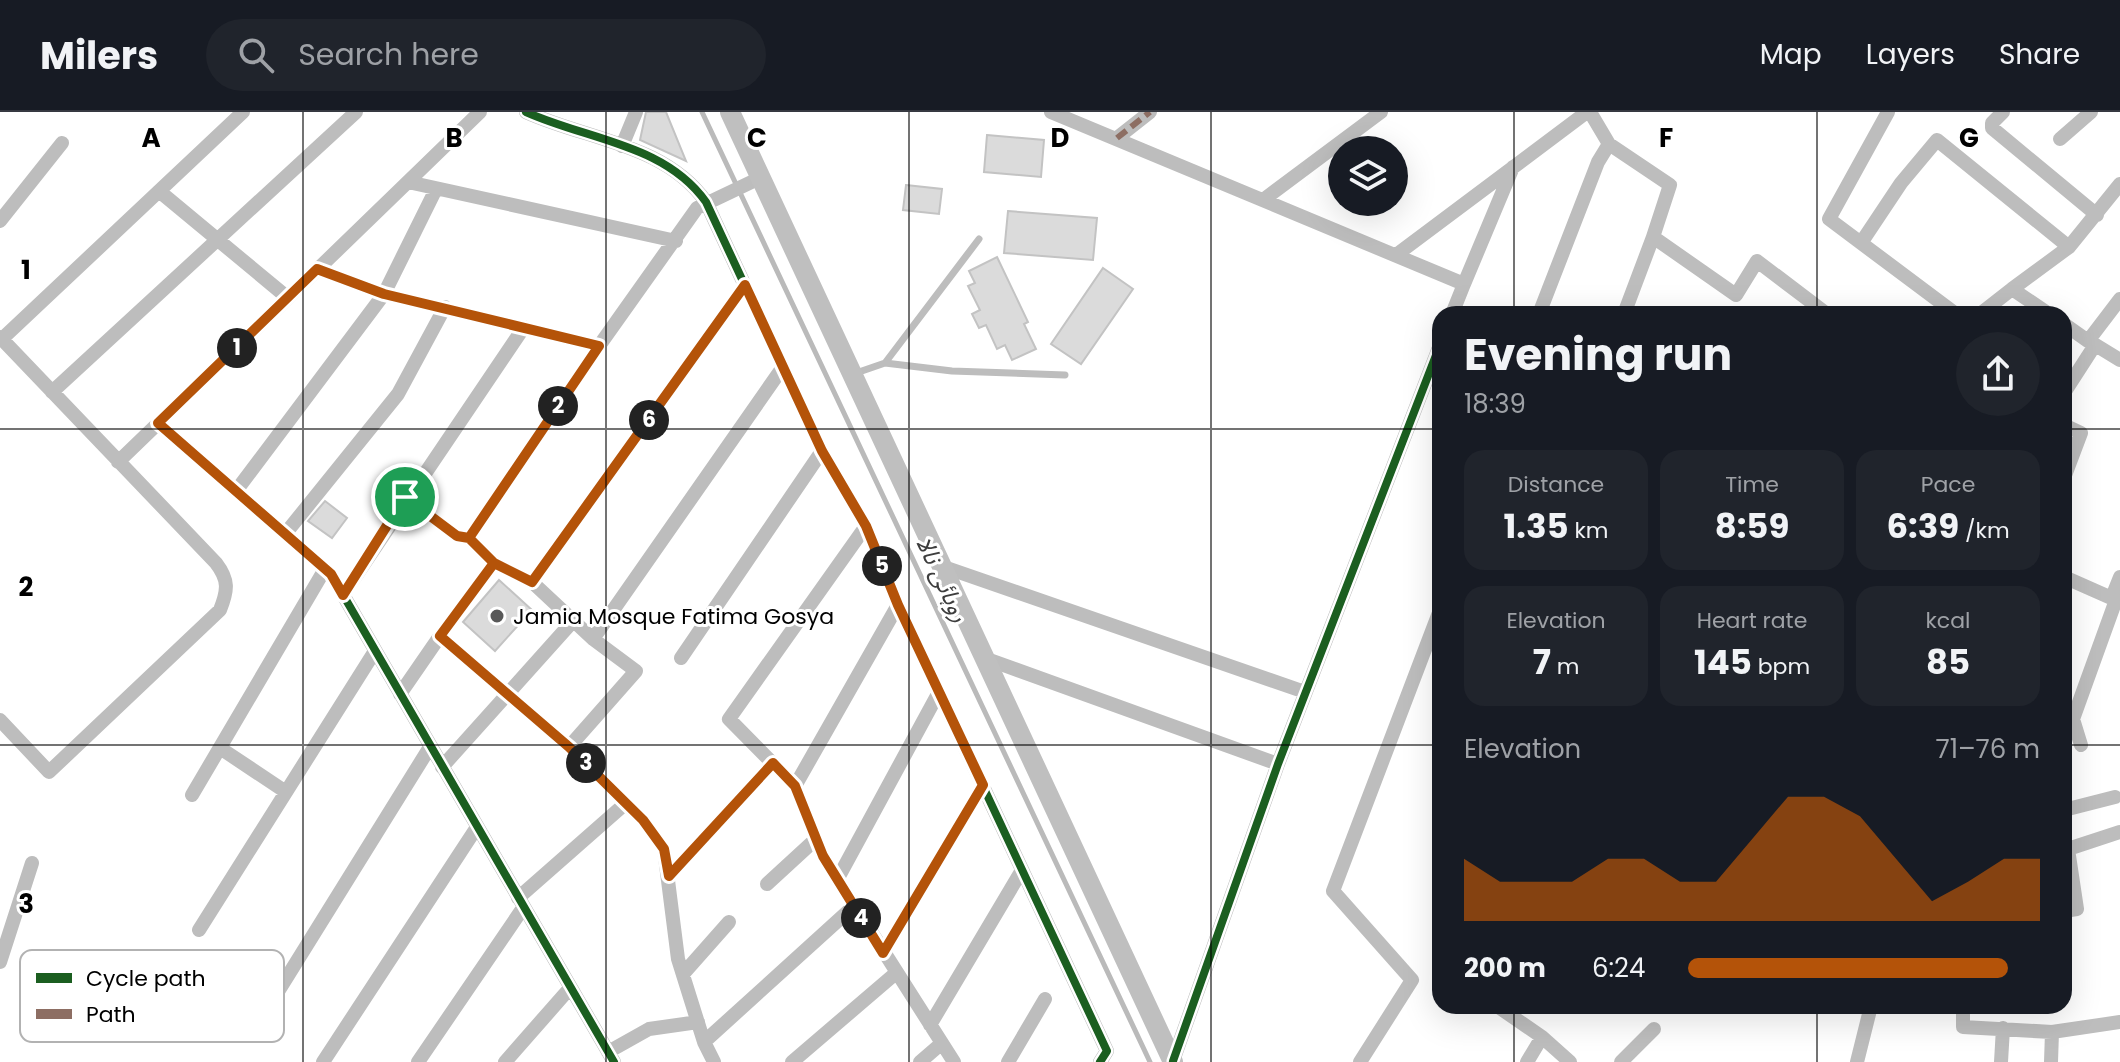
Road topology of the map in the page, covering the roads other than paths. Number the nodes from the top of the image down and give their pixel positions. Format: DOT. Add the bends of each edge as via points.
graph roads {
  1 [pos="243,112"];
  2 [pos="356,112"];
  3 [pos="480,112"];
  4 [pos="526,112"];
  5 [pos="636,112"];
  6 [pos="1051,112"];
  7 [pos="1150,112"];
  8 [pos="1381,112"];
  9 [pos="1588,112"];
  10 [pos="1888,112"];
  11 [pos="2003,112"];
  12 [pos="2091,112"];
  13 [pos="737,117"];
  14 [pos="1117,138"];
  15 [pos="2060,139"];
  16 [pos="62,143"];
  17 [pos="1609,144"];
  18 [pos="622,146"];
  19 [pos="1513,167"];
  20 [pos="759,179"];
  21 [pos="408,182"];
  22 [pos="2120,184"];
  23 [pos="436,189"];
  24 [pos="159,191"];
  25 [pos="1263,200"];
  26 [pos="709,201"];
  27 [pos="2097,215"];
  28 [pos="0,221"];
  29 [pos="1653,237"];
  30 [pos="979,239"];
  31 [pos="219,240"];
  32 [pos="676,241"];
  33 [pos="1861,243"];
  34 [pos="2069,247"];
  35 [pos="1396,255"];
  36 [pos="317,269"];
  37 [pos="1464,284"];
  38 [pos="745,285"];
  39 [pos="2012,289"];
  40 [pos="384,294"];
  41 [pos="288,298"];
  42 [pos="2120,299"];
  43 [pos="1455,306"];
  44 [pos="1542,306"];
  45 [pos="1627,306"];
  46 [pos="1816,306"];
  47 [pos="1945,306"];
  48 [pos="1990,306"];
  49 [pos="2037,306"];
  50 [pos="445,307"];
  51 [pos="524,327"];
  52 [pos="2072,329"];
  53 [pos="1,338"];
  54 [pos="2092,343"];
  55 [pos="599,346"];
  56 [pos="2120,360"];
  57 [pos="885,363"];
  58 [pos="1432,366"];
  59 [pos="783,367"];
  60 [pos="854,374"];
  61 [pos="1065,375"];
  62 [pos="2072,379"];
  63 [pos="52,392"];
  64 [pos="158,423"];
  65 [pos="2072,429"];
  66 [pos="822,451"];
  67 [pos="2072,457"];
  68 [pos="118,462"];
  69 [pos="236,491"];
  70 [pos="405,497"];
  71 [pos="866,526"];
  72 [pos="285,534"];
  73 [pos="469,538"];
  74 [pos="494,563"];
  75 [pos="944,567"];
  76 [pos="325,569"];
  77 [pos="2120,577"];
  78 [pos="2072,580"];
  79 [pos="532,582"];
  80 [pos="343,595"];
  81 [pos="2112,597"];
  82 [pos="898,605"];
  83 [pos="573,621"];
  84 [pos="1432,631"];
  85 [pos="440,636"];
  86 [pos="593,639"];
  87 [pos="375,651"];
  88 [pos="681,658"];
  89 [pos="987,659"];
  90 [pos="939,692"];
  91 [pos="1305,692"];
  92 [pos="400,694"];
  93 [pos="508,695"];
  94 [pos="0,720"];
  95 [pos="2081,745"];
  96 [pos="430,747"];
  97 [pos="569,747"];
  98 [pos="220,748"];
  99 [pos="773,763"];
  100 [pos="1278,764"];
  101 [pos="442,767"];
  102 [pos="983,785"];
  103 [pos="795,786"];
  104 [pos="286,792"];
  105 [pos="192,795"];
  106 [pos="2115,797"];
  107 [pos="626,803"];
  108 [pos="2072,808"];
  109 [pos="477,827"];
  110 [pos="2120,832"];
  111 [pos="816,839"];
  112 [pos="2072,848"];
  113 [pos="32,863"];
  114 [pos="1022,870"];
  115 [pos="669,876"];
  116 [pos="2072,876"];
  117 [pos="837,880"];
  118 [pos="767,884"];
  119 [pos="520,903"];
  120 [pos="854,906"];
  121 [pos="2072,910"];
  122 [pos="729,922"];
  123 [pos="199,930"];
  124 [pos="883,953"];
  125 [pos="0,962"];
  126 [pos="896,973"];
  127 [pos="683,974"];
  128 [pos="284,982"];
  129 [pos="570,988"];
  130 [pos="1045,999"];
  131 [pos="1517,1014"];
  132 [pos="1869,1014"];
  133 [pos="1963,1014"];
  134 [pos="698,1022"];
  135 [pos="2120,1022"];
  136 [pos="930,1025"];
  137 [pos="2003,1028"];
  138 [pos="1654,1029"];
  139 [pos="2052,1032"];
  140 [pos="1542,1037"];
  141 [pos="704,1042"];
  142 [pos="942,1043"];
  143 [pos="611,1059"];
  144 [pos="1173,1061"];
  145 [pos="323,1062"];
  146 [pos="418,1062"];
  147 [pos="505,1062"];
  148 [pos="714,1062"];
  149 [pos="792,1062"];
  150 [pos="920,1062"];
  151 [pos="954,1062"];
  152 [pos="1008,1062"];
  153 [pos="1100,1062"];
  154 [pos="1360,1062"];
  155 [pos="1527,1062"];
  156 [pos="1570,1062"];
  157 [pos="1621,1062"];
  158 [pos="1857,1062"];
  159 [pos="2001,1062"];
  160 [pos="2051,1062"];
  1 -- 24 [label="street"];
  2 -- 31 [label="street"];
  3 -- 21 [label="street"];
  4 -- 18 [label="street"];
  5 -- 18 [label="street"];
  6 -- 14 [label="street"];
  7 -- 14 [label="street"];
  8 -- 25 [label="street"];
  9 -- 17 [label="street"];
  9 -- 19 [label="street"];
  10 -- 33 [label="street" via="1829,219"];
  11 -- 27 [label="street" via="1992,128"];
  12 -- 15 [label="street"];
  13 -- 20 [label="street"];
  14 -- 25 [label="street"];
  16 -- 28 [label="street"];
  17 -- 29 [label="street" via="1670,185"];
  17 -- 44 [label="street"];
  18 -- 26 [label="street" via="665,161"];
  19 -- 35 [label="street"];
  19 -- 37 [label="street"];
  20 -- 26 [label="street"];
  20 -- 60 [label="street"];
  21 -- 23 [label="street"];
  21 -- 36 [label="street"];
  22 -- 27 [label="street"];
  23 -- 32 [label="street"];
  23 -- 40 [label="street"];
  24 -- 31 [label="street"];
  24 -- 53 [label="street"];
  25 -- 35 [label="street"];
  26 -- 32 [label="street" via="697,208"];
  26 -- 38 [label="street"];
  27 -- 34 [label="street"];
  29 -- 45 [label="street"];
  29 -- 46 [label="street" via="1736,295 1757,261"];
  30 -- 57 [label="lane"];
  31 -- 41 [label="street"];
  31 -- 63 [label="street"];
  32 -- 55 [label="street"];
  33 -- 34 [label="street" via="1937,140"];
  33 -- 47 [label="street"];
  34 -- 39 [label="street"];
  35 -- 37 [label="street"];
  36 -- 40 [label="street"];
  36 -- 41 [label="street"];
  37 -- 43 [label="street"];
  38 -- 59 [label="street"];
  38 -- 79 [label="street"];
  39 -- 48 [label="street"];
  39 -- 49 [label="street"];
  40 -- 50 [label="street"];
  40 -- 69 [label="street"];
  41 -- 64 [label="street"];
  42 -- 54 [label="street"];
  50 -- 51 [label="street"];
  50 -- 72 [label="street" via="398,394"];
  51 -- 55 [label="street"];
  51 -- 70 [label="street"];
  52 -- 54 [label="street"];
  53 -- 63 [label="street"];
  54 -- 56 [label="street"];
  54 -- 62 [label="street"];
  55 -- 73 [label="street"];
  57 -- 60 [label="lane"];
  57 -- 61 [label="lane"];
  58 -- 91 [label="street"];
  59 -- 66 [label="street"];
  59 -- 86 [label="street"];
  60 -- 75 [label="street"];
  63 -- 68 [label="street"];
  64 -- 68 [label="street"];
  64 -- 69 [label="street"];
  65 -- 67 [label="street" via="2081,433"];
  66 -- 71 [label="street"];
  66 -- 88 [label="street"];
  68 -- 94 [label="street" via="226,576 220,610 49,772"];
  69 -- 72 [label="street"];
  70 -- 73 [label="street" via="457,536"];
  70 -- 80 [label="street"];
  71 -- 82 [label="street"];
  71 -- 99 [label="street" via="729,719"];
  72 -- 76 [label="street"];
  73 -- 74 [label="street"];
  74 -- 79 [label="street"];
  74 -- 85 [label="street"];
  75 -- 89 [label="street"];
  75 -- 91 [label="street"];
  76 -- 80 [label="street"];
  76 -- 98 [label="street"];
  77 -- 81 [label="street"];
  78 -- 81 [label="street"];
  79 -- 83 [label="street"];
  80 -- 87 [label="street"];
  81 -- 95 [label="street" via="2116,604 2073,719"];
  82 -- 90 [label="street"];
  82 -- 103 [label="street"];
  83 -- 86 [label="street"];
  83 -- 93 [label="street"];
  84 -- 154 [label="street" via="1333,891 1412,980"];
  85 -- 92 [label="street"];
  85 -- 93 [label="street"];
  86 -- 97 [label="street" via="636,671"];
  87 -- 92 [label="street"];
  87 -- 104 [label="street"];
  89 -- 100 [label="street"];
  89 -- 144 [label="street"];
  90 -- 102 [label="street"];
  90 -- 117 [label="street"];
  91 -- 100 [label="street"];
  92 -- 96 [label="street"];
  93 -- 97 [label="street"];
  93 -- 101 [label="street"];
  96 -- 101 [label="street"];
  96 -- 128 [label="street"];
  97 -- 107 [label="street"];
  98 -- 104 [label="street"];
  98 -- 105 [label="street"];
  99 -- 103 [label="street"];
  99 -- 115 [label="street"];
  100 -- 144 [label="street"];
  101 -- 109 [label="street"];
  102 -- 114 [label="street"];
  102 -- 124 [label="street"];
  103 -- 111 [label="street"];
  104 -- 123 [label="street"];
  106 -- 108 [label="street"];
  107 -- 115 [label="street" via="664,849"];
  107 -- 119 [label="street"];
  109 -- 119 [label="street"];
  109 -- 145 [label="street"];
  110 -- 112 [label="street"];
  111 -- 117 [label="street"];
  111 -- 118 [label="street"];
  113 -- 125 [label="street"];
  114 -- 136 [label="street"];
  114 -- 153 [label="street" via="1107,1051"];
  115 -- 127 [label="street"];
  116 -- 121 [label="street" via="2077,909"];
  117 -- 120 [label="street"];
  119 -- 129 [label="street"];
  119 -- 146 [label="street"];
  120 -- 124 [label="street"];
  120 -- 141 [label="street"];
  122 -- 127 [label="street"];
  124 -- 126 [label="street"];
  126 -- 136 [label="street"];
  126 -- 149 [label="street"];
  127 -- 134 [label="street"];
  129 -- 143 [label="street"];
  129 -- 147 [label="street"];
  130 -- 152 [label="street"];
  131 -- 140 [label="street"];
  132 -- 158 [label="street"];
  133 -- 137 [label="street" via="1963,1027"];
  134 -- 141 [label="street"];
  134 -- 143 [label="street" via="649,1029"];
  135 -- 139 [label="street"];
  136 -- 142 [label="street"];
  137 -- 139 [label="street"];
  137 -- 159 [label="street"];
  138 -- 157 [label="street"];
  139 -- 160 [label="street"];
  140 -- 155 [label="street"];
  140 -- 156 [label="street"];
  141 -- 148 [label="street"];
  142 -- 150 [label="street"];
  142 -- 151 [label="street"];
}
